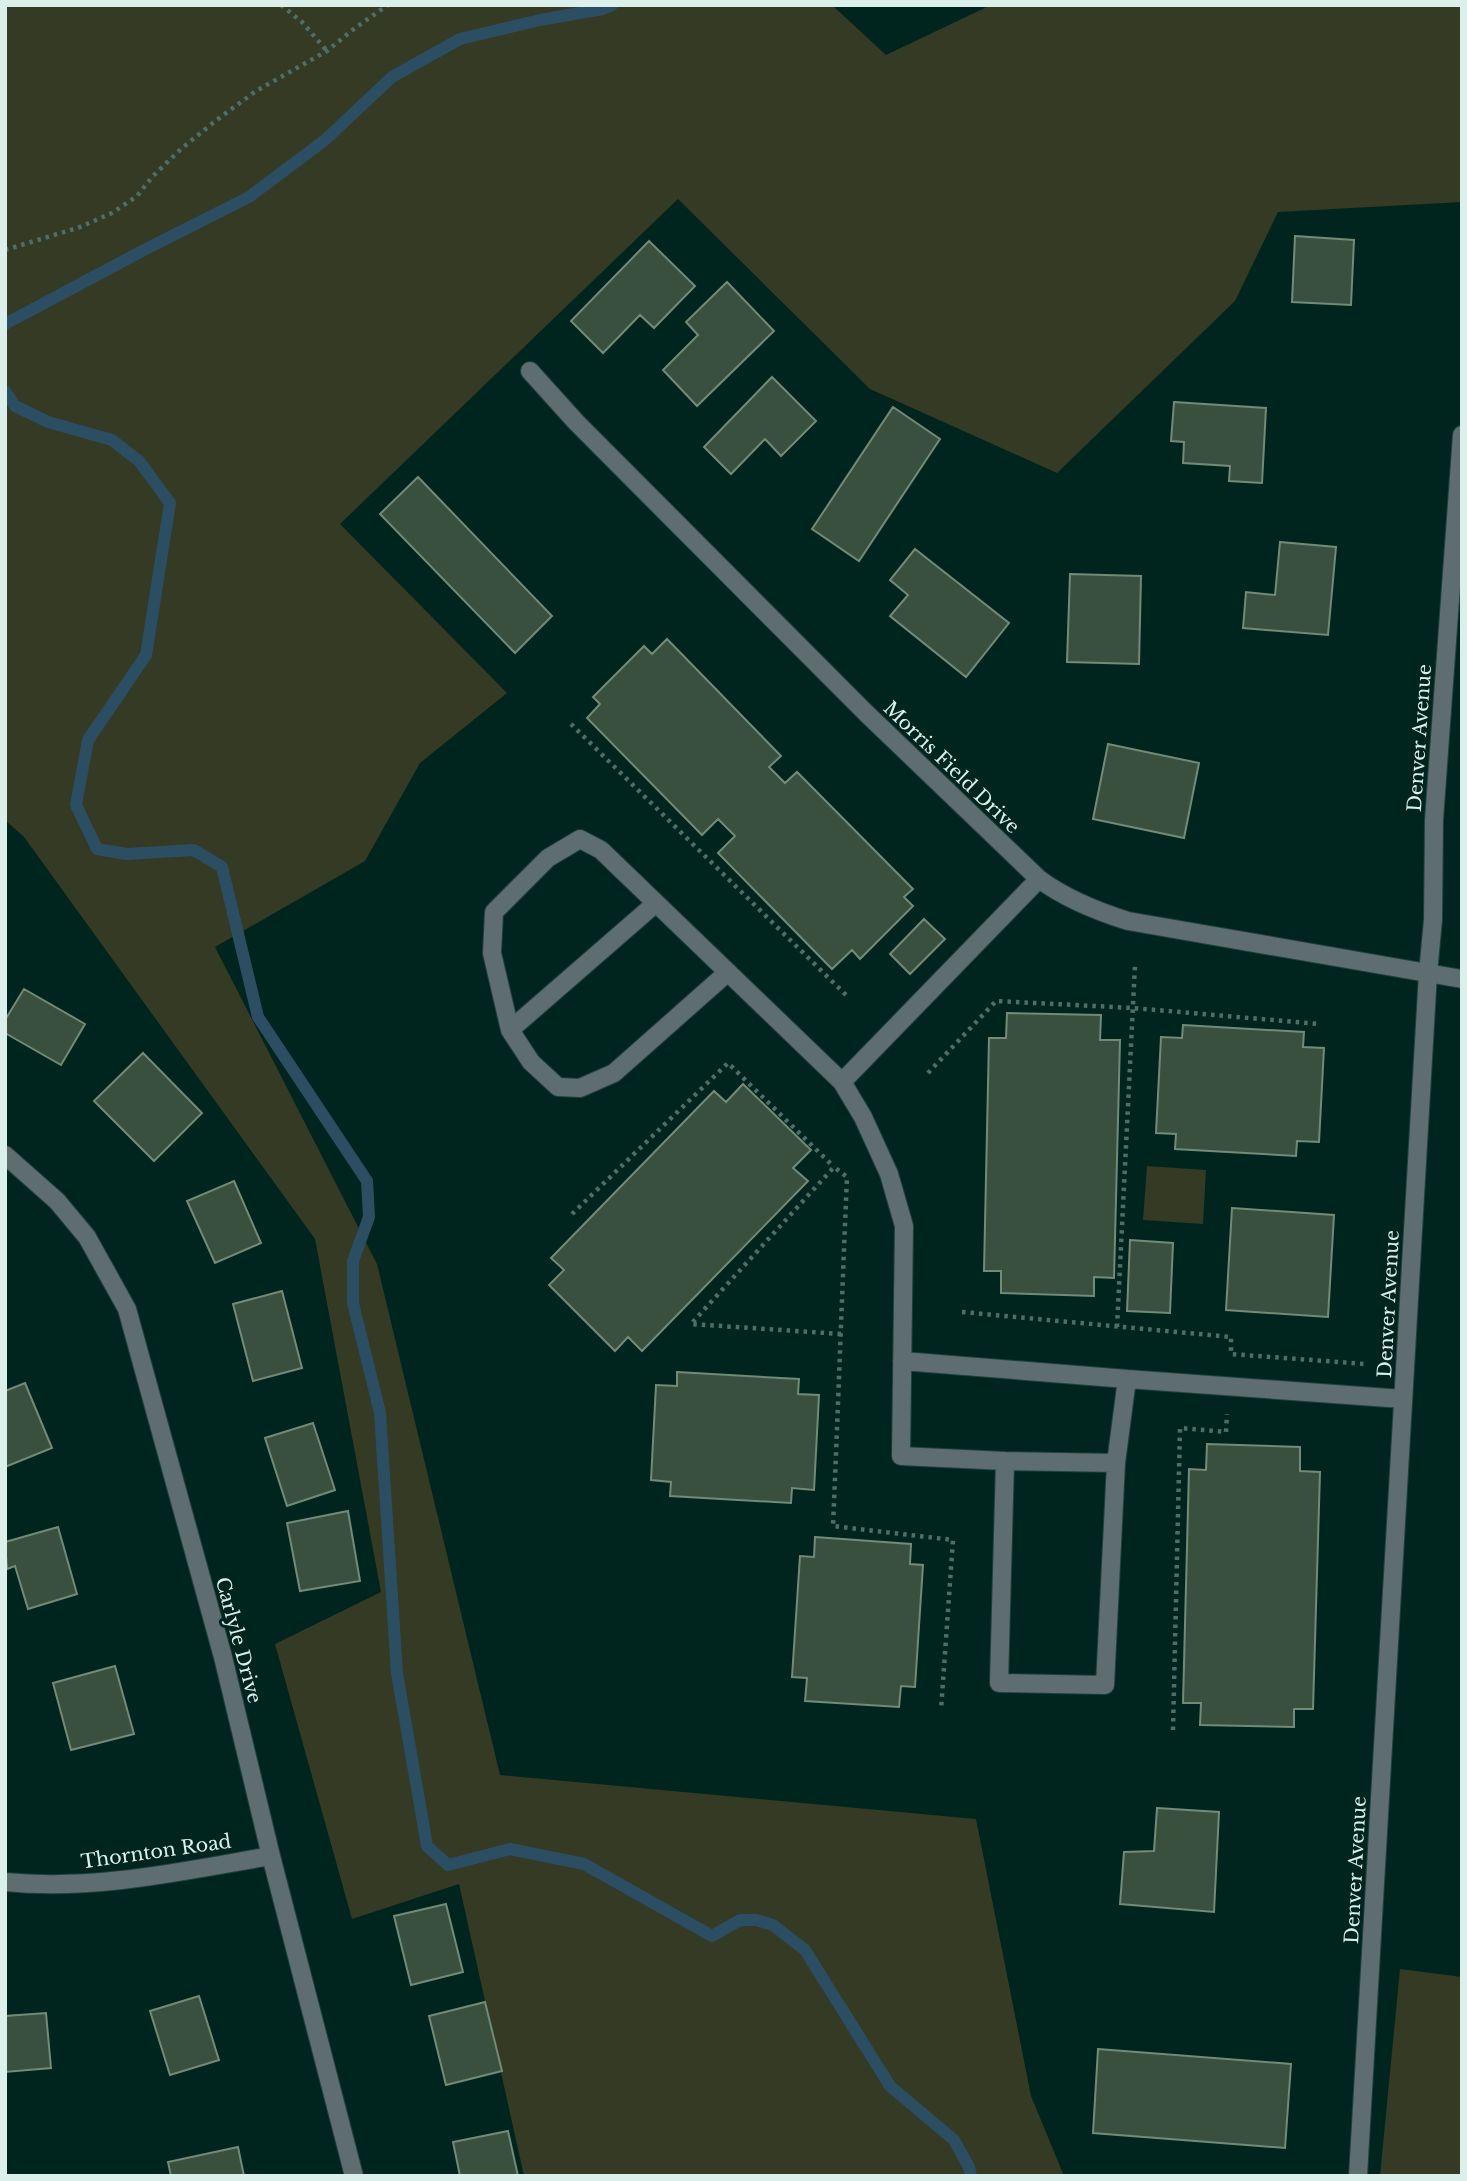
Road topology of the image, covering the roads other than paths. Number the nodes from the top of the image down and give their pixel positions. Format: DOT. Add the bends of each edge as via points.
graph roads {
  1 [pos="530,371"];
  2 [pos="1462,435"];
  3 [pos="1039,879"];
  4 [pos="656,903"];
  5 [pos="728,972"];
  6 [pos="1428,973"];
  7 [pos="1462,979"];
  8 [pos="510,1030"];
  9 [pos="842,1082"];
  10 [pos="5,1155"];
  11 [pos="902,1361"];
  12 [pos="1127,1379"];
  13 [pos="1403,1399"];
  14 [pos="1005,1461"];
  15 [pos="1116,1463"];
  16 [pos="271,1856"];
  17 [pos="5,1882"];
  18 [pos="354,2176"];
  19 [pos="1358,2176"];
  1 -- 3 [label="street, Morris Field Drive" via="636,484"];
  2 -- 6 [label="street, Denver Avenue" via="1434,820"];
  3 -- 6 [label="street, Morris Field Drive" via="1056,892 1128,922"];
  3 -- 9 [label="street"];
  4 -- 5 [label="street"];
  4 -- 8 [label="street"];
  4 -- 8 [label="street" via="601,850 580,839 548,858 494,912 492,953"];
  5 -- 8 [label="street" via="614,1073 580,1088 558,1087 531,1062"];
  5 -- 9 [label="street"];
  6 -- 7 [label="street, Morris Field Drive"];
  6 -- 13 [label="street, Denver Avenue"];
  9 -- 11 [label="street" via="889,1174 904,1226"];
  10 -- 16 [label="street, Carlyle Drive" via="57,1201 87,1237 127,1309 219,1644"];
  11 -- 12 [label="street"];
  11 -- 14 [label="street" via="901,1456"];
  12 -- 13 [label="street"];
  12 -- 15 [label="street"];
  13 -- 19 [label="street, Denver Avenue"];
  14 -- 15 [label="street"];
  14 -- 15 [label="street" via="999,1683 1092,1685 1105,1685"];
  16 -- 17 [label="street, Thornton Road" via="96,1883"];
  16 -- 18 [label="street, Carlyle Drive"];
}
